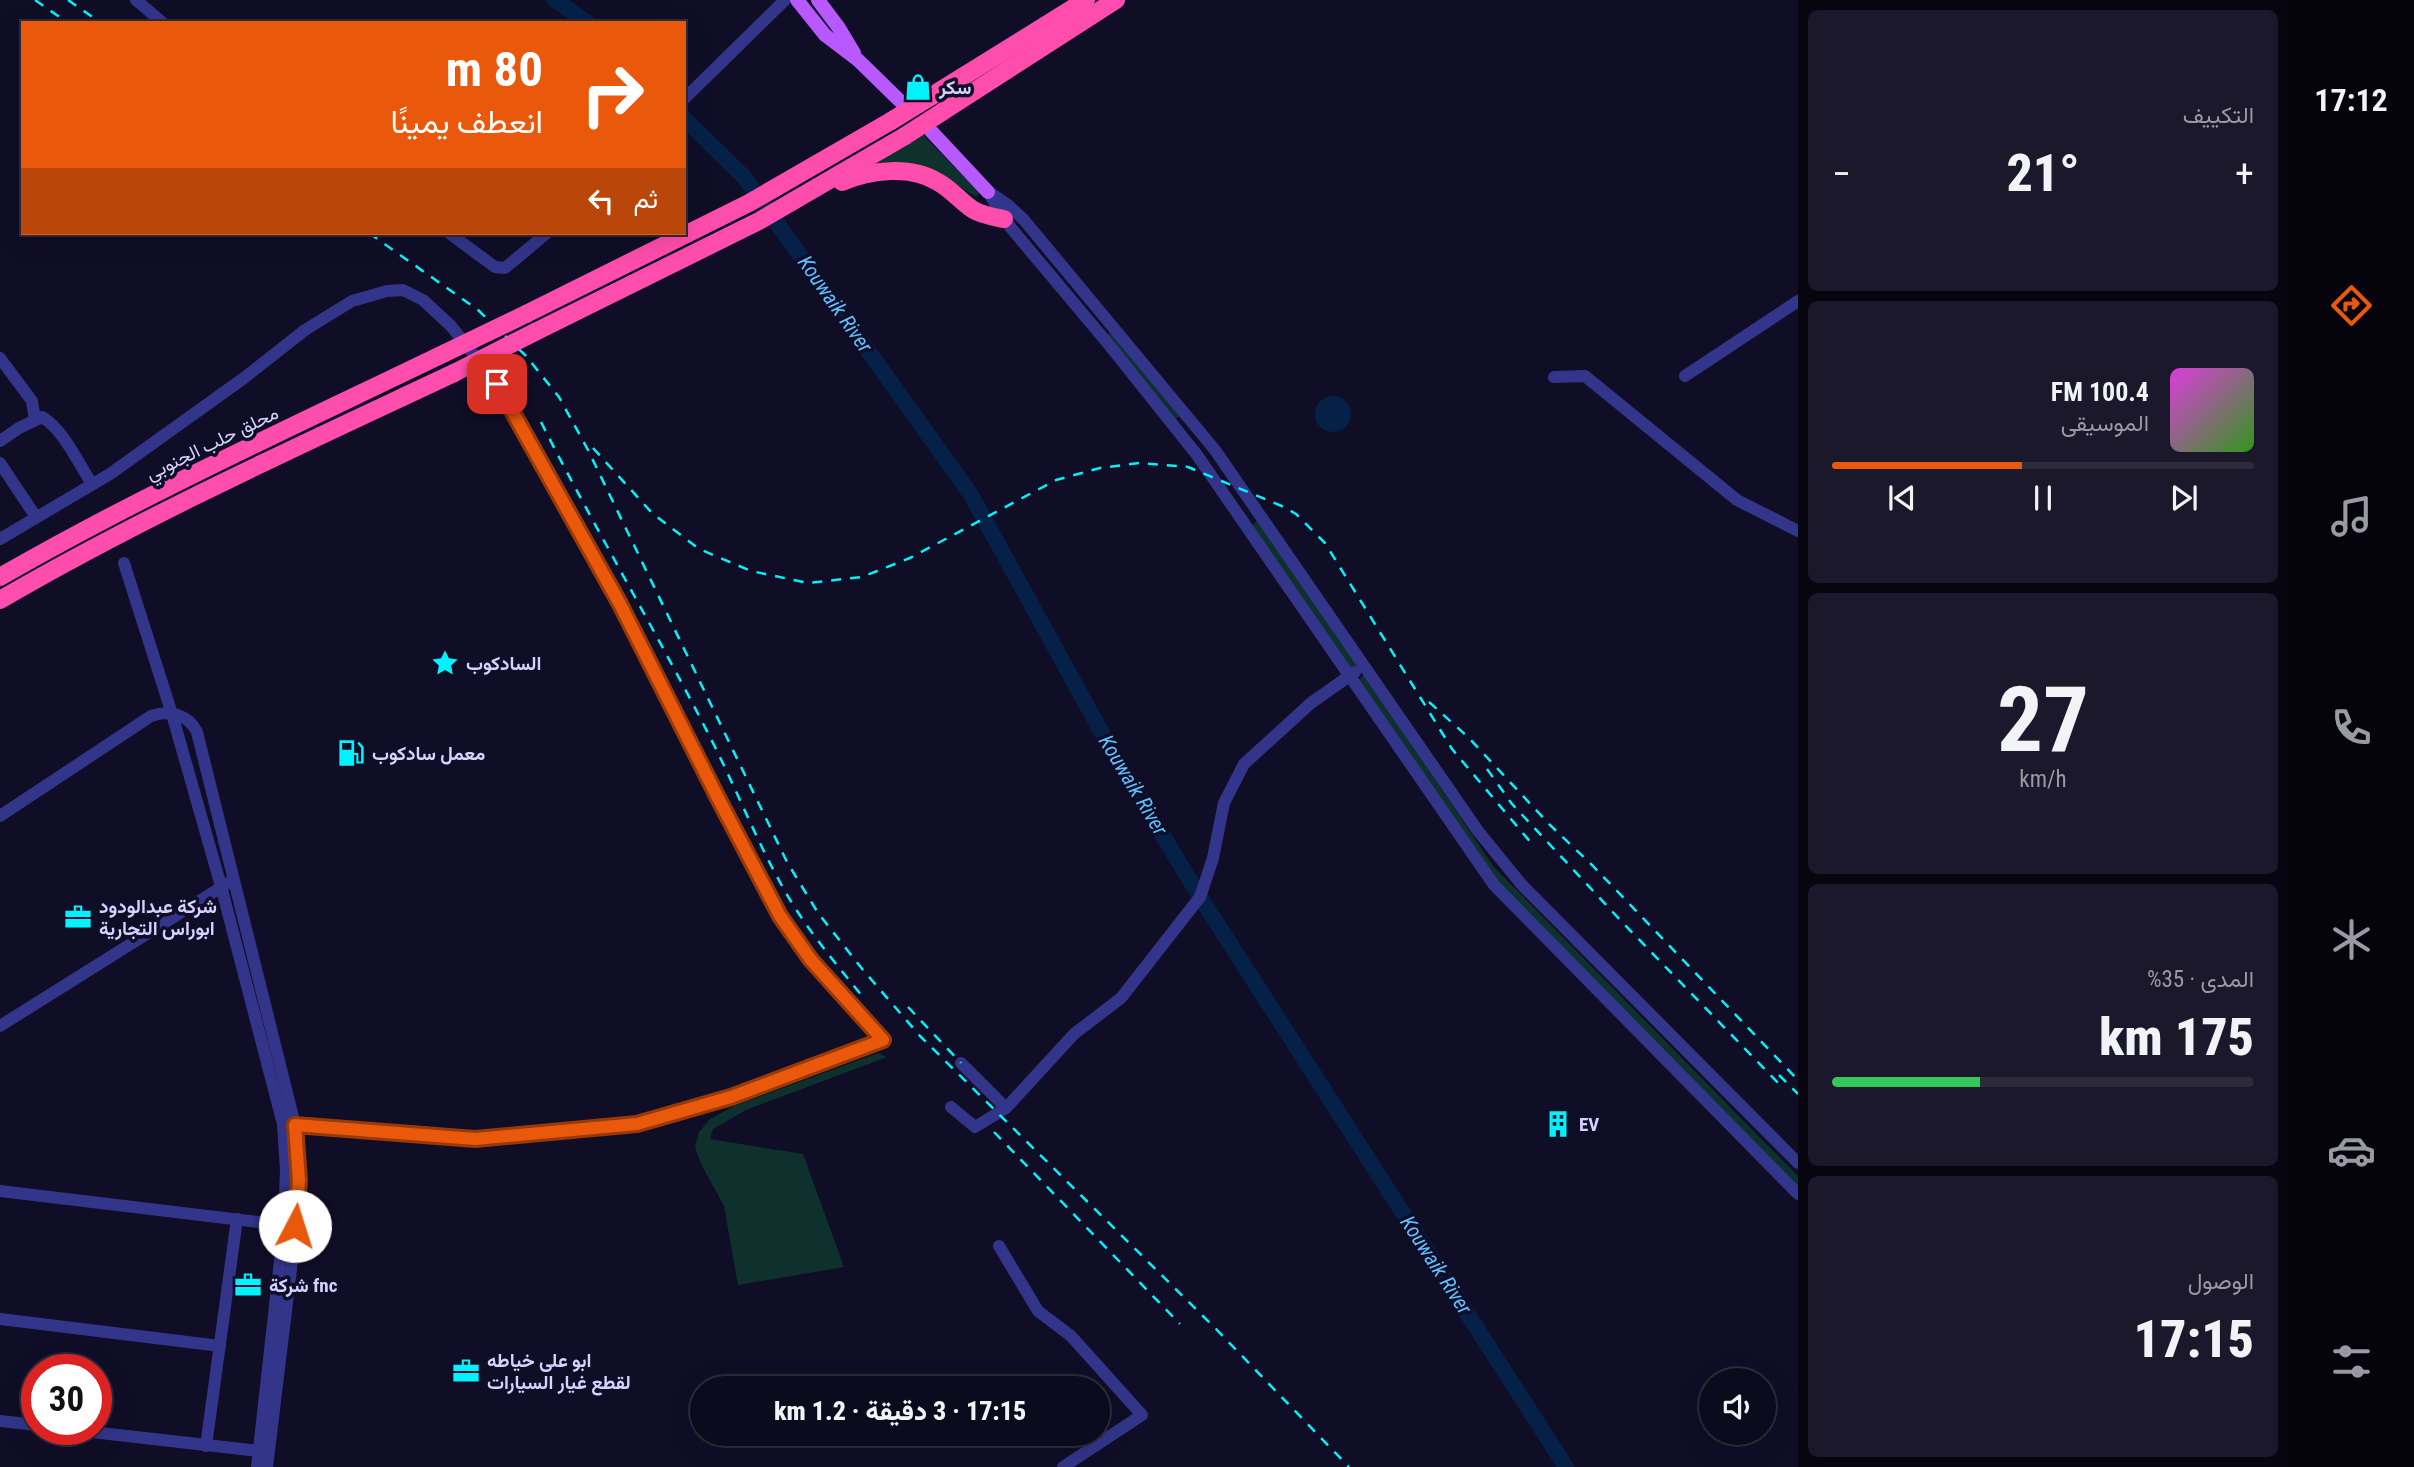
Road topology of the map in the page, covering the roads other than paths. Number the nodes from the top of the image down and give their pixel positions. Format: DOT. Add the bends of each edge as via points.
graph roads {
  1 [pos="136,0"];
  2 [pos="785,0"];
  3 [pos="797,0"];
  4 [pos="818,0"];
  5 [pos="1086,0"];
  6 [pos="1116,0"];
  7 [pos="161,21"];
  8 [pos="858,60"];
  9 [pos="686,97"];
  10 [pos="900,101"];
  11 [pos="931,131"];
  12 [pos="988,192"];
  13 [pos="790,203"];
  14 [pos="1004,219"];
  15 [pos="686,234"];
  16 [pos="452,235"];
  17 [pos="545,235"];
  18 [pos="685,235"];
  19 [pos="1798,301"];
  20 [pos="0,358"];
  21 [pos="1685,376"];
  22 [pos="1554,377"];
  23 [pos="36,420"];
  24 [pos="0,441"];
  25 [pos="0,463"];
  26 [pos="92,484"];
  27 [pos="36,517"];
  28 [pos="1798,531"];
  29 [pos="0,539"];
  30 [pos="124,563"];
  31 [pos="0,577"];
  32 [pos="0,600"];
  33 [pos="1364,666"];
  34 [pos="1349,676"];
  35 [pos="172,714"];
  36 [pos="0,816"];
  37 [pos="227,883"];
  38 [pos="0,1026"];
  39 [pos="961,1063"];
  40 [pos="951,1107"];
  41 [pos="1006,1108"];
  42 [pos="289,1125"];
  43 [pos="1798,1163"];
  44 [pos="0,1191"];
  45 [pos="1798,1194"];
  46 [pos="237,1219"];
  47 [pos="290,1226"];
  48 [pos="999,1246"];
  49 [pos="0,1319"];
  50 [pos="220,1346"];
  51 [pos="0,1421"];
  52 [pos="21,1423"];
  53 [pos="112,1435"];
  54 [pos="206,1446"];
  55 [pos="259,1451"];
  56 [pos="257,1467"];
  57 [pos="267,1467"];
  58 [pos="1063,1467"];
  1 -- 7 [label="street"];
  2 -- 9 [label="street"];
  3 -- 8 [label="main road" via="825,35"];
  4 -- 8 [label="main road"];
  5 -- 15 [label="highway, محلق حلب الجنوبي, bridge" via="891,121"];
  6 -- 13 [label="highway, bridge" via="905,136"];
  8 -- 10 [label="main road"];
  11 -- 12 [label="main road"];
  12 -- 14 [label="street"];
  12 -- 33 [label="street" via="1024,220 1215,450"];
  13 -- 14 [label="highway" via="861,174 916,173 937,181 973,210"];
  13 -- 32 [label="highway, bridge" via="454,373 201,493"];
  14 -- 34 [label="street" via="1196,455"];
  16 -- 17 [label="street" via="495,267 505,268"];
  18 -- 31 [label="highway, محلق حلب الجنوبي, bridge" via="193,475"];
  19 -- 21 [label="street"];
  20 -- 23 [label="street" via="32,401"];
  22 -- 28 [label="street" via="1585,376 1737,500"];
  23 -- 24 [label="street"];
  23 -- 26 [label="street" via="42,417 51,423"];
  25 -- 27 [label="street"];
  26 -- 27 [label="street"];
  26 -- 42 [label="street" via="352,301 403,290 423,300 452,326 497,384 620,604 780,916 811,960 883,1040 731,1097 637,1124 475,1139"];
  27 -- 29 [label="street"];
  30 -- 35 [label="street"];
  33 -- 34 [label="street"];
  33 -- 43 [label="street" via="1478,831 1522,885"];
  34 -- 41 [label="street" via="1311,703 1244,764 1224,803 1200,897 1121,998 1074,1034"];
  34 -- 45 [label="street" via="1494,885"];
  35 -- 36 [label="street" via="158,713 142,721"];
  35 -- 37 [label="street"];
  35 -- 37 [label="street" via="188,719 197,732"];
  37 -- 38 [label="street"];
  37 -- 42 [label="street"];
  39 -- 41 [label="street"];
  40 -- 41 [label="street" via="975,1127"];
  42 -- 47 [label="street" via="299,1181"];
  44 -- 46 [label="street"];
  46 -- 47 [label="street"];
  46 -- 50 [label="street"];
  47 -- 55 [label="street"];
  47 -- 57 [label="street"];
  48 -- 58 [label="street" via="1038,1311 1071,1336 1142,1415"];
  49 -- 50 [label="street"];
  50 -- 54 [label="street"];
  51 -- 52 [label="street"];
  53 -- 54 [label="street"];
  54 -- 55 [label="street"];
  55 -- 56 [label="street"];
}
